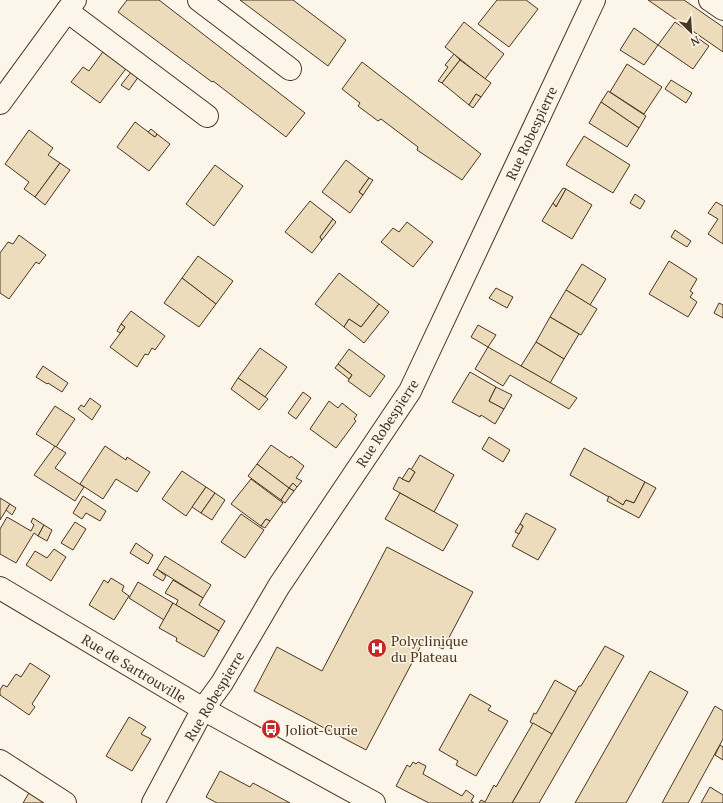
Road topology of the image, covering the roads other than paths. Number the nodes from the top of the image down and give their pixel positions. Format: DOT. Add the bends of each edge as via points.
graph roads {
  1 [pos="199,0"];
  2 [pos="594,0"];
  3 [pos="710,0"];
  4 [pos="71,5"];
  5 [pos="723,9"];
  6 [pos="290,69"];
  7 [pos="0,103"];
  8 [pos="207,116"];
  9 [pos="0,588"];
  10 [pos="203,709"];
  11 [pos="0,761"];
  12 [pos="65,803"];
  13 [pos="153,803"];
  14 [pos="374,803"];
  1 -- 6 [label="street"];
  2 -- 10 [label="street, Rue Robespierre" via="410,391 279,586 222,683"];
  3 -- 5 [label="street"];
  4 -- 7 [label="street"];
  4 -- 8 [label="street"];
  9 -- 10 [label="street, Rue de Sartrouville"];
  10 -- 13 [label="street, Rue Robespierre"];
  10 -- 14 [label="street, Rue de Sartrouville"];
  11 -- 12 [label="street"];
}
